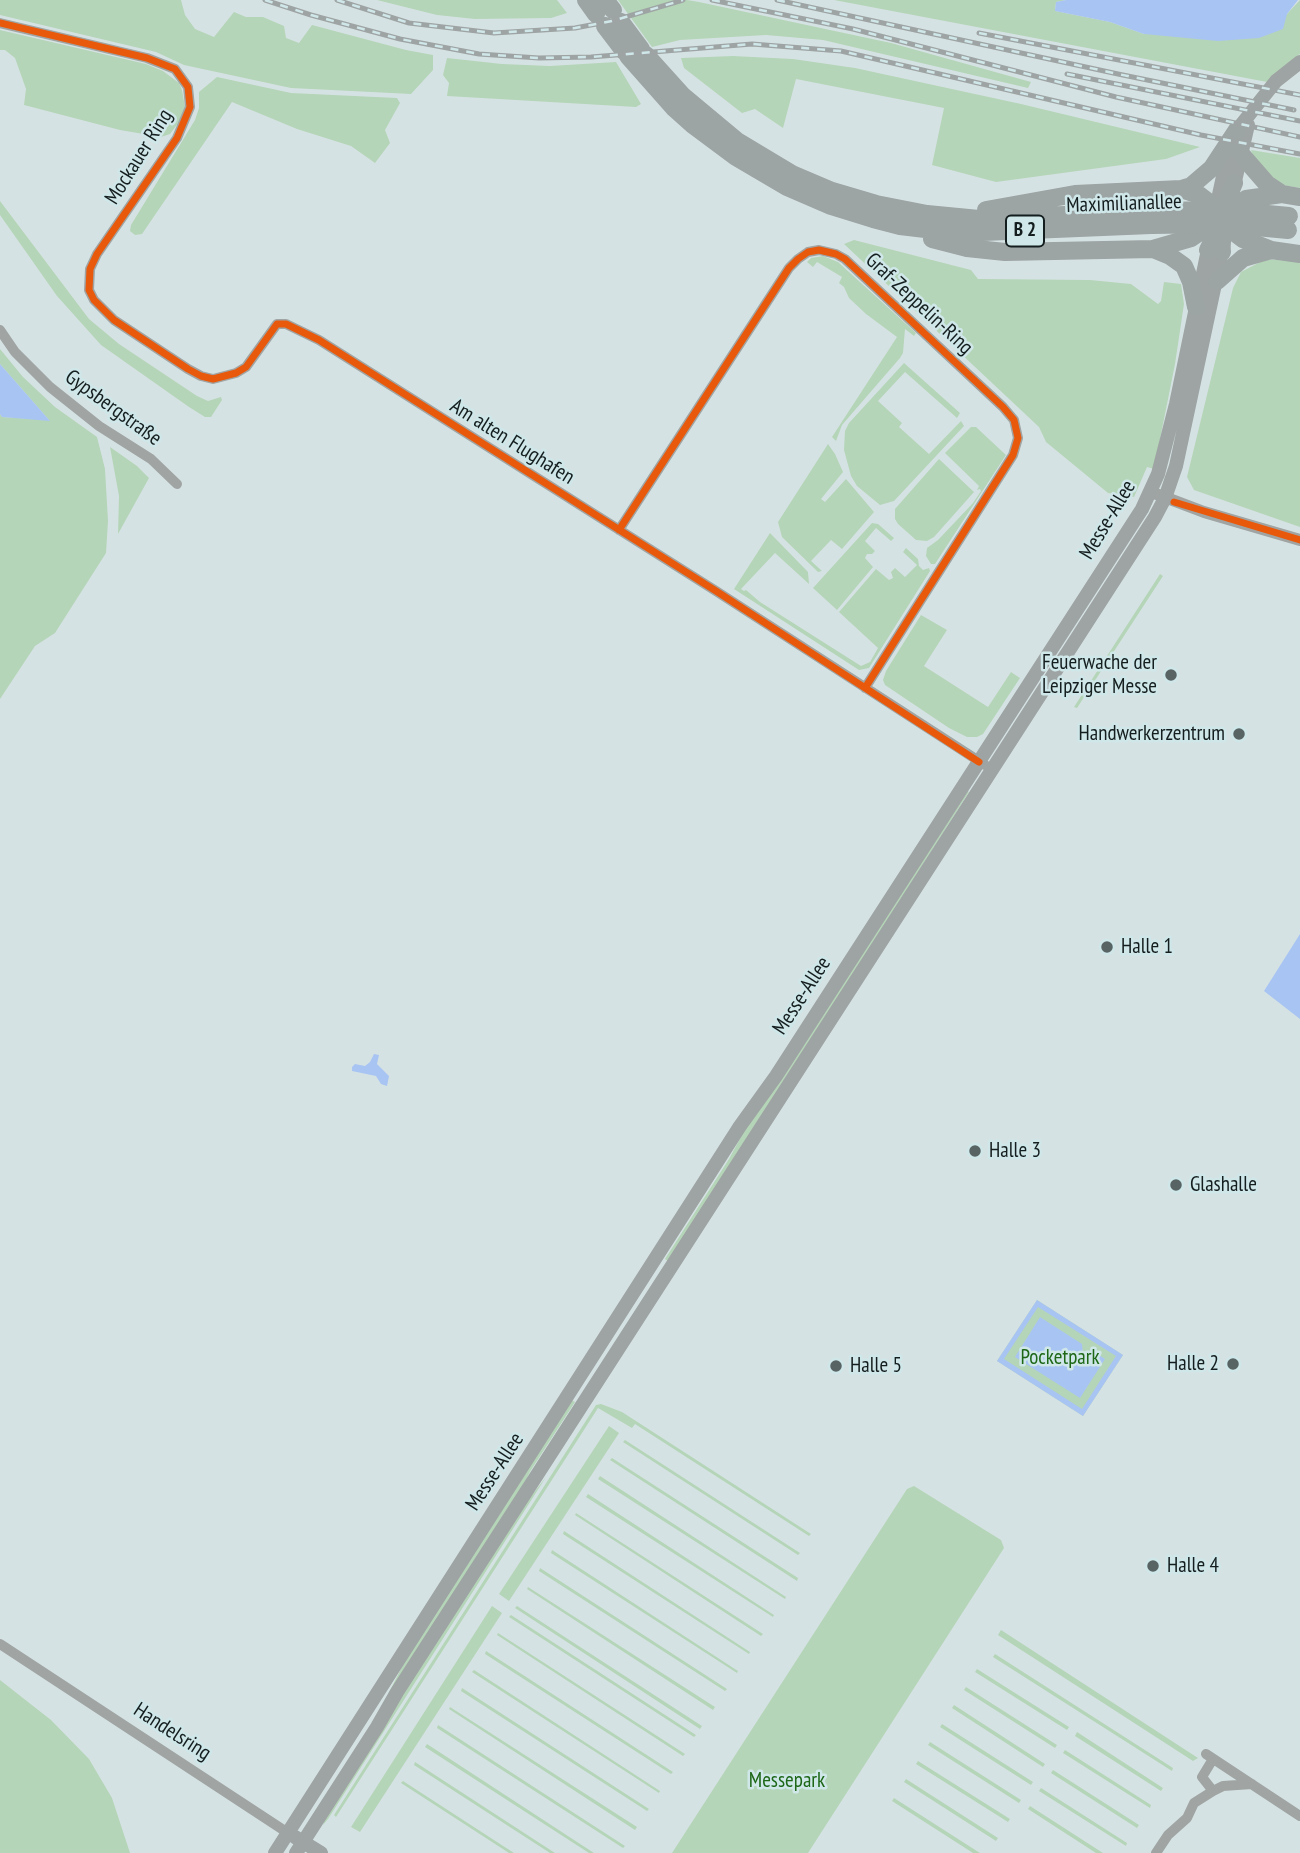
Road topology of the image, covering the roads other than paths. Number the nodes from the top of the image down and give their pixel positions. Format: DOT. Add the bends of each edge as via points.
graph roads {
  1 [pos="604,12"];
  2 [pos="0,23"];
  3 [pos="635,53"];
  4 [pos="1300,62"];
  5 [pos="1251,113"];
  6 [pos="1237,130"];
  7 [pos="1240,153"];
  8 [pos="1228,184"];
  9 [pos="1181,189"];
  10 [pos="1291,195"];
  11 [pos="947,216"];
  12 [pos="1221,217"];
  13 [pos="1150,218"];
  14 [pos="1294,224"];
  15 [pos="900,226"];
  16 [pos="109,236"];
  17 [pos="1153,249"];
  18 [pos="1271,250"];
  19 [pos="1215,251"];
  20 [pos="1300,254"];
  21 [pos="1217,281"];
  22 [pos="1196,307"];
  23 [pos="0,330"];
  24 [pos="177,484"];
  25 [pos="1158,495"];
  26 [pos="619,530"];
  27 [pos="1300,540"];
  28 [pos="865,688"];
  29 [pos="979,762"];
  30 [pos="992,770"];
  31 [pos="0,1644"];
  32 [pos="1252,1784"];
  33 [pos="1213,1791"];
  34 [pos="1300,1816"];
  35 [pos="288,1833"];
  36 [pos="299,1847"];
  37 [pos="275,1853"];
  38 [pos="321,1853"];
  39 [pos="1156,1853"];
  1 -- 3 [label="highway, Maximilianallee / B 2"];
  2 -- 16 [label="street, Mockauer Ring" via="165,64 175,69 188,87 190,107 177,138"];
  3 -- 11 [label="highway, B 2" via="699,112 792,174 876,204"];
  3 -- 15 [label="highway, Maximilianallee / B 2" via="656,89 736,157 831,206"];
  4 -- 5 [label="main road" via="1276,81"];
  5 -- 6 [label="main road"];
  5 -- 7 [label="main road"];
  6 -- 8 [label="main road" via="1227,158"];
  6 -- 9 [label="highway" via="1212,169"];
  7 -- 8 [label="main road"];
  7 -- 10 [label="highway" via="1267,184"];
  8 -- 12 [label="highway"];
  9 -- 11 [label="highway" via="1075,194"];
  9 -- 12 [label="highway" via="1199,195"];
  10 -- 12 [label="highway" via="1246,199"];
  11 -- 13 [label="highway, B 2"];
  12 -- 17 [label="highway" via="1191,238"];
  12 -- 18 [label="highway" via="1243,239"];
  12 -- 19 [label="highway"];
  13 -- 14 [label="highway, Maximilianallee / B 2, bridge"];
  13 -- 15 [label="highway, Maximilianallee / B 2" via="959,233"];
  15 -- 17 [label="highway" via="942,242 1005,252"];
  16 -- 26 [label="street, Am alten Flughafen" via="90,269 89,290 94,300 114,320 188,369 214,379 236,373 246,367 276,324 286,324 319,340"];
  17 -- 22 [label="highway" via="1184,266"];
  18 -- 20 [label="highway"];
  18 -- 21 [label="highway" via="1242,258"];
  19 -- 21 [label="main road, Messe-Allee"];
  19 -- 22 [label="main road, Messe-Allee"];
  21 -- 25 [label="main road, Messe-Allee" via="1181,444"];
  22 -- 25 [label="main road, Messe-Allee"];
  23 -- 24 [label="street, Gypsbergstraße" via="15,352 58,394 151,459"];
  25 -- 27 [label="street"];
  25 -- 29 [label="main road, Messe-Allee"];
  25 -- 30 [label="main road, Messe-Allee" via="1156,517"];
  26 -- 28 [label="street, Am alten Flughafen"];
  26 -- 28 [label="street, Graf-Zeppelin-Ring" via="789,268 808,252 819,250 845,259 1003,407 1014,420 1018,438 1013,455"];
  28 -- 29 [label="street, Am alten Flughafen"];
  29 -- 30 [label="street, Am alten Flughafen"];
  29 -- 35 [label="main road, Messe-Allee"];
  30 -- 36 [label="main road, Messe-Allee"];
  31 -- 35 [label="street, Handelsring"];
  32 -- 33 [label="street"];
  32 -- 33 [label="street" via="1210,1757 1202,1777"];
  32 -- 34 [label="street"];
  33 -- 39 [label="street" via="1194,1803 1191,1821 1168,1835"];
  35 -- 36 [label="main road, Handelsring"];
  35 -- 37 [label="main road, Messe-Allee"];
  36 -- 38 [label="main road, Handelsring"];
}
